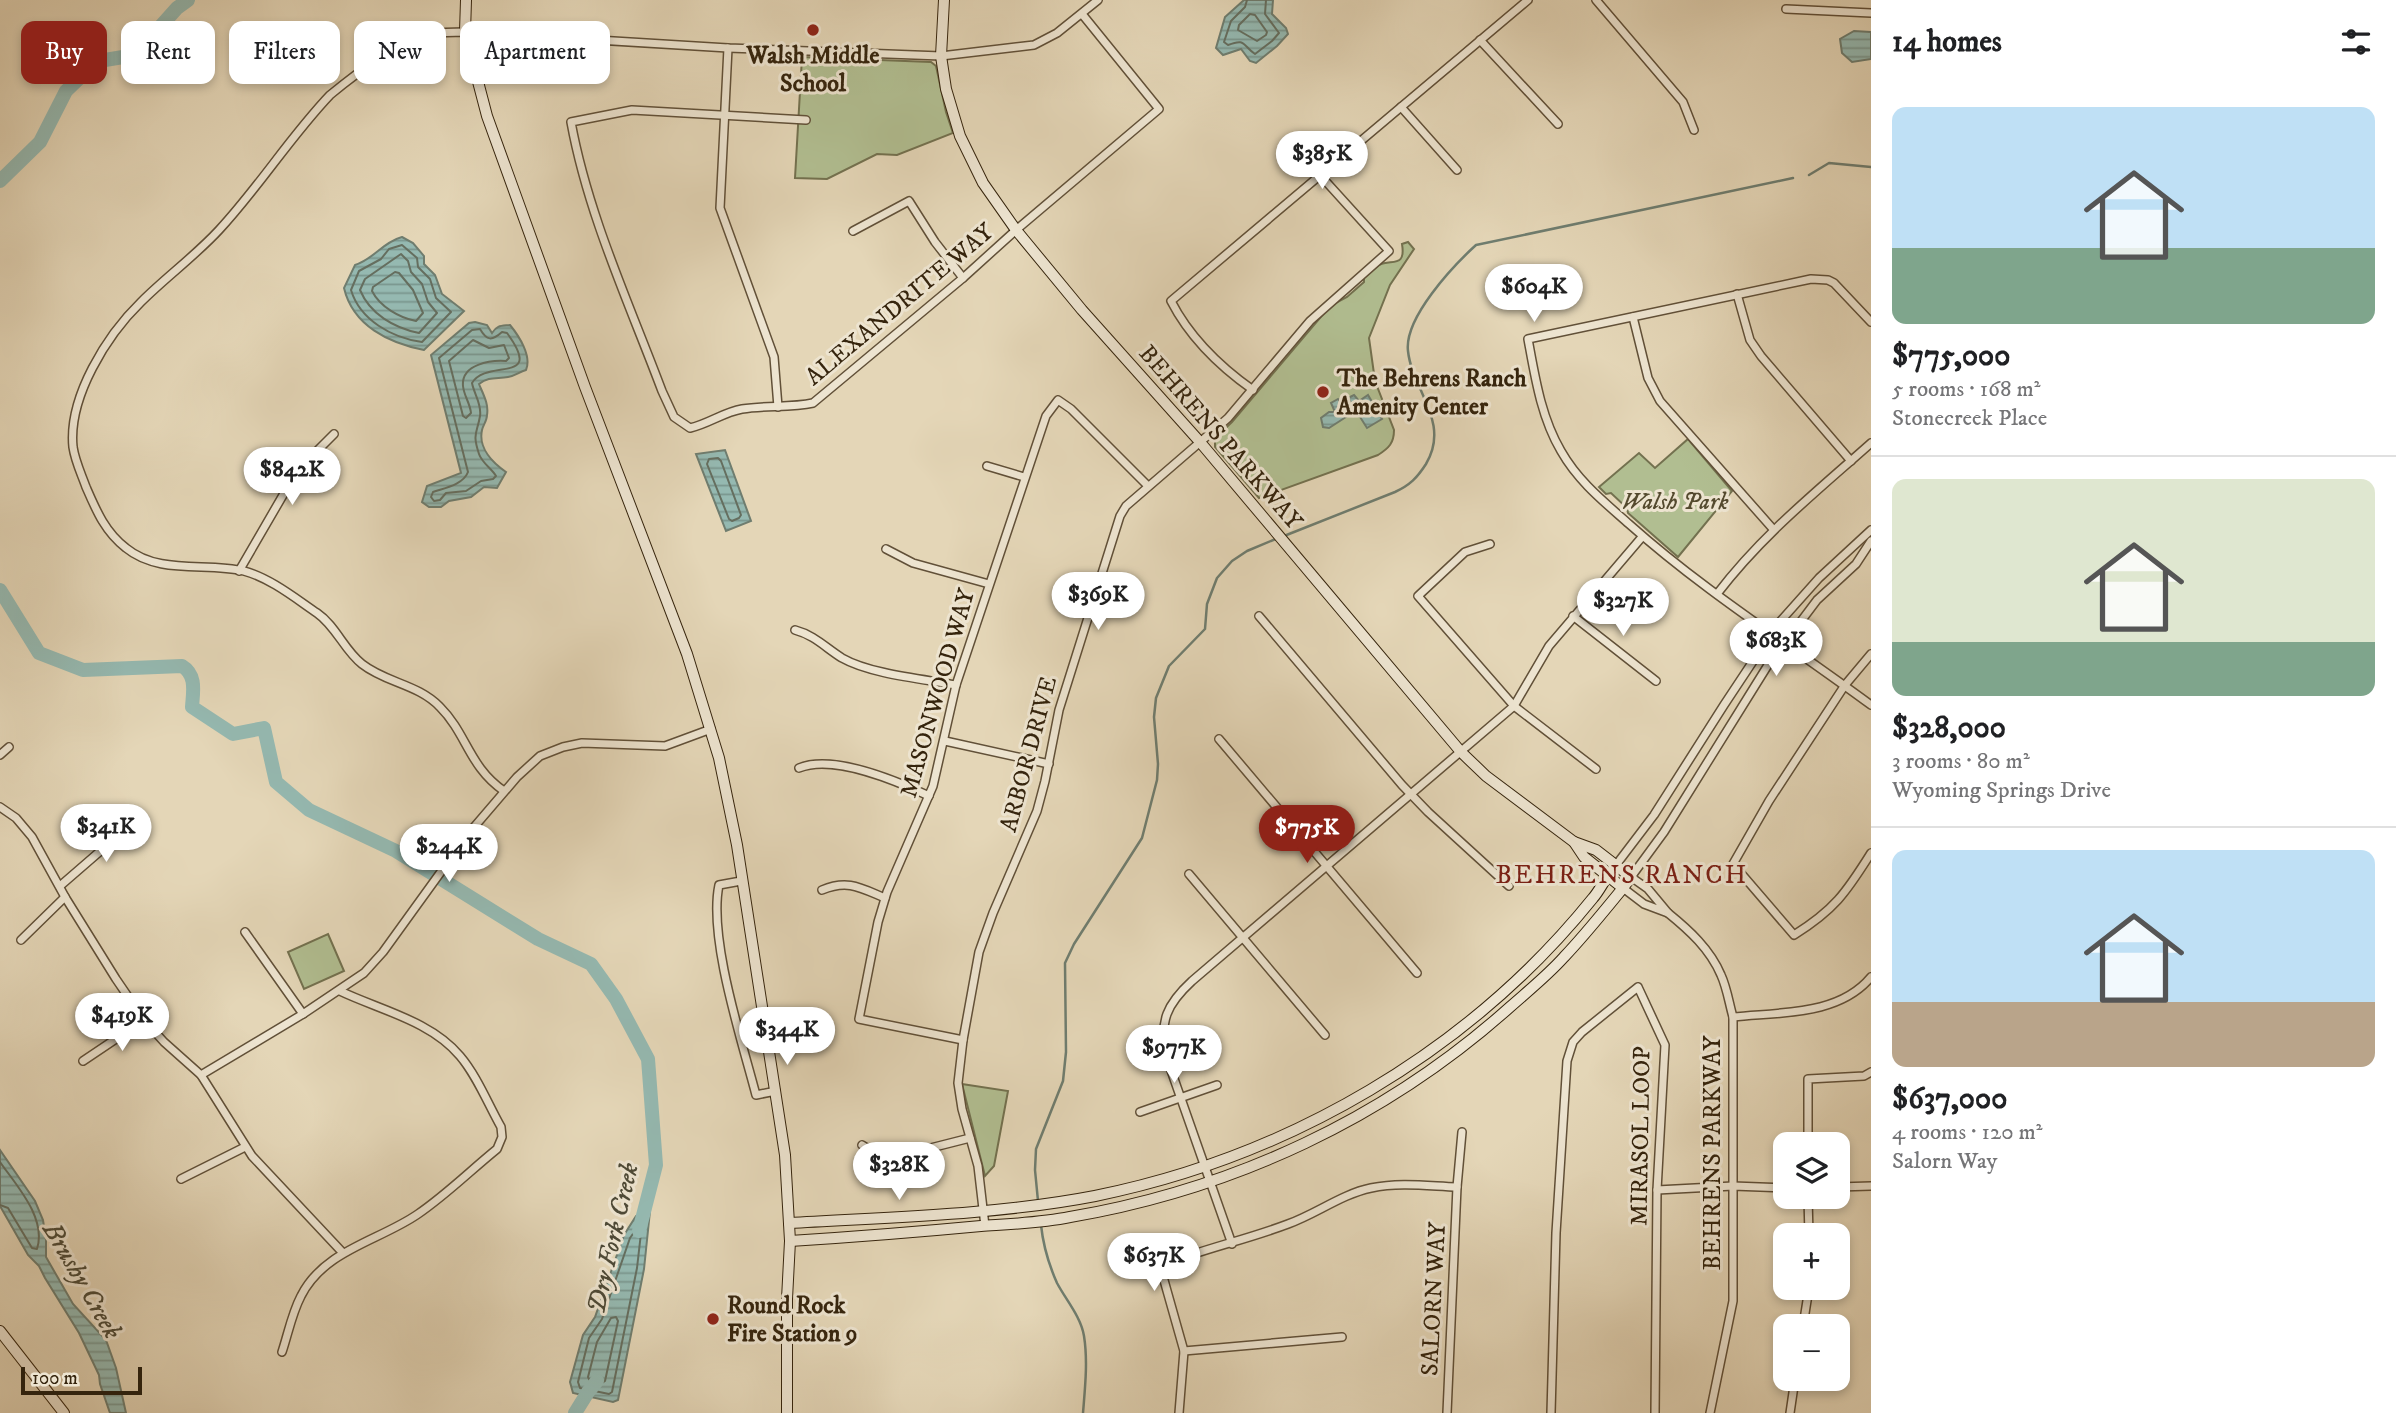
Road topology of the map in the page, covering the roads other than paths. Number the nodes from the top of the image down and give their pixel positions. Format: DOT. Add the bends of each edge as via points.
graph roads {
  1 [pos="466,0"];
  2 [pos="944,0"];
  3 [pos="1098,0"];
  4 [pos="1528,0"];
  5 [pos="1596,0"];
  6 [pos="1786,9"];
  7 [pos="1871,13"];
  8 [pos="1082,14"];
  9 [pos="465,21"];
  10 [pos="460,32"];
  11 [pos="1480,40"];
  12 [pos="610,41"];
  13 [pos="728,48"];
  14 [pos="941,56"];
  15 [pos="480,84"];
  16 [pos="1401,107"];
  17 [pos="724,115"];
  18 [pos="806,120"];
  19 [pos="1558,124"];
  20 [pos="1694,130"];
  21 [pos="1457,170"];
  22 [pos="1320,175"];
  23 [pos="1016,230"];
  24 [pos="853,231"];
  25 [pos="963,278"];
  26 [pos="1737,294"];
  27 [pos="1633,317"];
  28 [pos="1871,322"];
  29 [pos="1253,390"];
  30 [pos="778,407"];
  31 [pos="334,434"];
  32 [pos="1200,442"];
  33 [pos="1871,443"];
  34 [pos="1851,461"];
  35 [pos="987,467"];
  36 [pos="1024,477"];
  37 [pos="1148,486"];
  38 [pos="1773,529"];
  39 [pos="1871,530"];
  40 [pos="1642,537"];
  41 [pos="1871,541"];
  42 [pos="1490,544"];
  43 [pos="886,549"];
  44 [pos="239,570"];
  45 [pos="989,584"];
  46 [pos="1717,594"];
  47 [pos="1259,616"];
  48 [pos="1573,616"];
  49 [pos="795,630"];
  50 [pos="1772,633"];
  51 [pos="1785,642"];
  52 [pos="1871,654"];
  53 [pos="1657,681"];
  54 [pos="956,685"];
  55 [pos="1845,685"];
  56 [pos="1871,705"];
  57 [pos="1514,706"];
  58 [pos="711,729"];
  59 [pos="1219,739"];
  60 [pos="944,741"];
  61 [pos="9,747"];
  62 [pos="1461,752"];
  63 [pos="0,755"];
  64 [pos="1049,764"];
  65 [pos="799,768"];
  66 [pos="1596,769"];
  67 [pos="504,790"];
  68 [pos="1411,795"];
  69 [pos="929,796"];
  70 [pos="0,807"];
  71 [pos="135,821"];
  72 [pos="1574,842"];
  73 [pos="1871,853"];
  74 [pos="1616,865"];
  75 [pos="1327,867"];
  76 [pos="1189,874"];
  77 [pos="1607,877"];
  78 [pos="1631,877"];
  79 [pos="741,881"];
  80 [pos="60,886"];
  81 [pos="1509,886"];
  82 [pos="1623,888"];
  83 [pos="822,890"];
  84 [pos="65,897"];
  85 [pos="885,898"];
  86 [pos="1668,913"];
  87 [pos="245,932"];
  88 [pos="1243,937"];
  89 [pos="21,940"];
  90 [pos="1417,973"];
  91 [pos="1871,977"];
  92 [pos="340,991"];
  93 [pos="303,1014"];
  94 [pos="1733,1017"];
  95 [pos="144,1020"];
  96 [pos="1325,1035"];
  97 [pos="963,1040"];
  98 [pos="83,1061"];
  99 [pos="1871,1072"];
  100 [pos="201,1075"];
  101 [pos="1217,1085"];
  102 [pos="776,1091"];
  103 [pos="1180,1098"];
  104 [pos="1140,1112"];
  105 [pos="1462,1132"];
  106 [pos="1808,1132"];
  107 [pos="970,1138"];
  108 [pos="862,1145"];
  109 [pos="245,1147"];
  110 [pos="1203,1168"];
  111 [pos="181,1179"];
  112 [pos="1208,1183"];
  113 [pos="1733,1186"];
  114 [pos="1871,1186"];
  115 [pos="1457,1187"];
  116 [pos="1850,1187"];
  117 [pos="1773,1188"];
  118 [pos="1657,1190"];
  119 [pos="983,1210"];
  120 [pos="789,1223"];
  121 [pos="985,1226"];
  122 [pos="790,1241"];
  123 [pos="1232,1244"];
  124 [pos="343,1253"];
  125 [pos="0,1331"];
  126 [pos="1342,1337"];
  127 [pos="1184,1351"];
  128 [pos="282,1352"];
  129 [pos="1793,1391"];
  130 [pos="64,1413"];
  131 [pos="787,1413"];
  132 [pos="1179,1413"];
  133 [pos="1447,1413"];
  134 [pos="1551,1413"];
  135 [pos="1655,1413"];
  136 [pos="1710,1413"];
  137 [pos="1790,1413"];
  1 -- 9 [label="street"];
  2 -- 14 [label="street, BEHRENS PARKWAY"];
  3 -- 8 [label="street"];
  4 -- 11 [label="street"];
  5 -- 20 [label="street" via="1683,102"];
  6 -- 7 [label="street"];
  8 -- 14 [label="street" via="1034,45"];
  8 -- 23 [label="street, ALEXANDRITE WAY" via="1159,108"];
  10 -- 44 [label="street" via="435,33 404,45 330,96 217,233 127,317 84,386 73,431 75,458 110,533 127,550 148,560"];
  11 -- 16 [label="street"];
  11 -- 19 [label="street"];
  12 -- 13 [label="street"];
  13 -- 14 [label="street"];
  13 -- 17 [label="street"];
  14 -- 23 [label="street, BEHRENS PARKWAY" via="960,136 983,183"];
  15 -- 58 [label="street"];
  16 -- 21 [label="street"];
  16 -- 22 [label="street"];
  17 -- 18 [label="street, ALEXANDRITE WAY"];
  17 -- 30 [label="street" via="720,208 774,356"];
  17 -- 30 [label="street, ALEXANDRITE WAY" via="632,110 571,122 596,214 674,417 690,428 738,409"];
  22 -- 29 [label="street, ARBOR DRIVE" via="1389,251 1310,321"];
  22 -- 29 [label="street" via="1171,301 1182,323 1224,369"];
  23 -- 25 [label="street, ALEXANDRITE WAY"];
  23 -- 32 [label="street, BEHRENS PARKWAY"];
  24 -- 25 [label="street" via="909,201"];
  25 -- 30 [label="street, ALEXANDRITE WAY" via="813,403"];
  26 -- 27 [label="street"];
  26 -- 28 [label="street" via="1828,279"];
  26 -- 34 [label="street" via="1755,348"];
  27 -- 38 [label="street" via="1648,378 1660,401"];
  27 -- 40 [label="street" via="1528,339 1539,396 1559,449 1584,484"];
  29 -- 32 [label="street, ARBOR DRIVE"];
  31 -- 44 [label="street" via="297,471"];
  32 -- 37 [label="street, ARBOR DRIVE"];
  32 -- 62 [label="street, BEHRENS PARKWAY"];
  33 -- 34 [label="street"];
  34 -- 38 [label="street"];
  35 -- 36 [label="street"];
  36 -- 37 [label="street, MASONWOOD WAY" via="1046,415 1058,400"];
  36 -- 45 [label="street, MASONWOOD WAY"];
  37 -- 64 [label="street, ARBOR DRIVE" via="1126,506 1115,529 1059,710"];
  38 -- 46 [label="street"];
  39 -- 50 [label="street" via="1793,605"];
  40 -- 46 [label="street"];
  40 -- 48 [label="street"];
  41 -- 51 [label="street"];
  42 -- 57 [label="street" via="1465,552 1419,596"];
  43 -- 45 [label="street" via="913,563"];
  44 -- 67 [label="street" via="318,613 365,667 428,696 444,711 480,769"];
  45 -- 54 [label="street, MASONWOOD WAY"];
  46 -- 50 [label="street"];
  47 -- 68 [label="street"];
  48 -- 53 [label="street"];
  48 -- 57 [label="street" via="1549,646"];
  49 -- 54 [label="street" via="810,634 860,665"];
  50 -- 51 [label="street"];
  50 -- 74 [label="street" via="1654,815"];
  51 -- 55 [label="street"];
  51 -- 78 [label="street"];
  52 -- 55 [label="street"];
  54 -- 60 [label="street, MASONWOOD WAY"];
  55 -- 56 [label="street"];
  55 -- 73 [label="street" via="1733,864 1794,935 1833,906"];
  57 -- 62 [label="street"];
  57 -- 66 [label="street"];
  58 -- 67 [label="street" via="665,747 594,743 564,747 540,757"];
  58 -- 79 [label="street"];
  59 -- 75 [label="street"];
  60 -- 64 [label="street"];
  60 -- 69 [label="street, MASONWOOD WAY"];
  61 -- 63 [label="street"];
  62 -- 68 [label="street"];
  62 -- 72 [label="street, BEHRENS PARKWAY"];
  64 -- 97 [label="street, ARBOR DRIVE" via="1028,835 985,934"];
  65 -- 69 [label="street" via="833,765 890,779"];
  67 -- 92 [label="street" via="374,963"];
  68 -- 75 [label="street"];
  68 -- 81 [label="street"];
  69 -- 85 [label="street, MASONWOOD WAY"];
  70 -- 80 [label="street" via="25,827"];
  71 -- 80 [label="street"];
  72 -- 74 [label="street, BEHRENS PARKWAY" via="1588,845"];
  72 -- 77 [label="street, BEHRENS PARKWAY"];
  74 -- 77 [label="street"];
  74 -- 78 [label="street, BEHRENS PARKWAY"];
  75 -- 88 [label="street"];
  75 -- 90 [label="street"];
  76 -- 88 [label="street"];
  77 -- 82 [label="street, BEHRENS PARKWAY"];
  77 -- 110 [label="street" via="1538,958 1447,1037 1350,1102 1274,1140"];
  78 -- 82 [label="street"];
  78 -- 86 [label="street, BEHRENS PARKWAY"];
  79 -- 102 [label="street"];
  79 -- 102 [label="street" via="719,885 721,946 756,1095"];
  80 -- 84 [label="street"];
  82 -- 86 [label="street, BEHRENS PARKWAY" via="1644,904"];
  82 -- 112 [label="street" via="1563,959 1437,1066 1345,1125"];
  83 -- 85 [label="street" via="850,884"];
  84 -- 89 [label="street"];
  84 -- 95 [label="street"];
  85 -- 97 [label="street, MASONWOOD WAY" via="859,1019"];
  86 -- 94 [label="street, BEHRENS PARKWAY" via="1713,959"];
  87 -- 93 [label="street"];
  88 -- 96 [label="street"];
  88 -- 103 [label="street" via="1179,992 1168,1008 1162,1039"];
  91 -- 94 [label="street" via="1858,991 1827,1006"];
  92 -- 93 [label="street"];
  92 -- 124 [label="street" via="416,1023 450,1045 467,1066 502,1137 497,1149 433,1204"];
  93 -- 100 [label="street"];
  94 -- 113 [label="street, BEHRENS PARKWAY"];
  95 -- 98 [label="street"];
  95 -- 100 [label="street"];
  97 -- 107 [label="street, ARBOR DRIVE" via="958,1083"];
  99 -- 106 [label="street" via="1808,1079"];
  100 -- 109 [label="street"];
  101 -- 103 [label="street"];
  102 -- 120 [label="street"];
  103 -- 104 [label="street"];
  103 -- 110 [label="street"];
  105 -- 115 [label="street, SALORN WAY"];
  107 -- 108 [label="street" via="907,1154 875,1153"];
  107 -- 119 [label="street, ARBOR DRIVE"];
  109 -- 111 [label="street"];
  109 -- 124 [label="street"];
  110 -- 112 [label="street"];
  110 -- 119 [label="street" via="1095,1196"];
  112 -- 121 [label="street" via="1070,1217"];
  112 -- 123 [label="street"];
  113 -- 117 [label="street"];
  113 -- 118 [label="street"];
  113 -- 136 [label="street, BEHRENS PARKWAY" via="1733,1301"];
  114 -- 116 [label="street"];
  115 -- 123 [label="street" via="1405,1184 1368,1188"];
  115 -- 133 [label="street, SALORN WAY"];
  118 -- 134 [label="street, MIRASOL LOOP" via="1664,1045 1638,987 1582,1032 1567,1061"];
  118 -- 135 [label="street, MIRASOL LOOP"];
  119 -- 120 [label="street"];
  119 -- 121 [label="street, ARBOR DRIVE"];
  120 -- 122 [label="street"];
  121 -- 122 [label="street"];
  122 -- 131 [label="street"];
  123 -- 127 [label="street" via="1160,1266"];
  124 -- 128 [label="street" via="317,1274 301,1296"];
  125 -- 130 [label="street"];
  126 -- 127 [label="street"];
  127 -- 132 [label="street"];
  129 -- 137 [label="street"];
}
